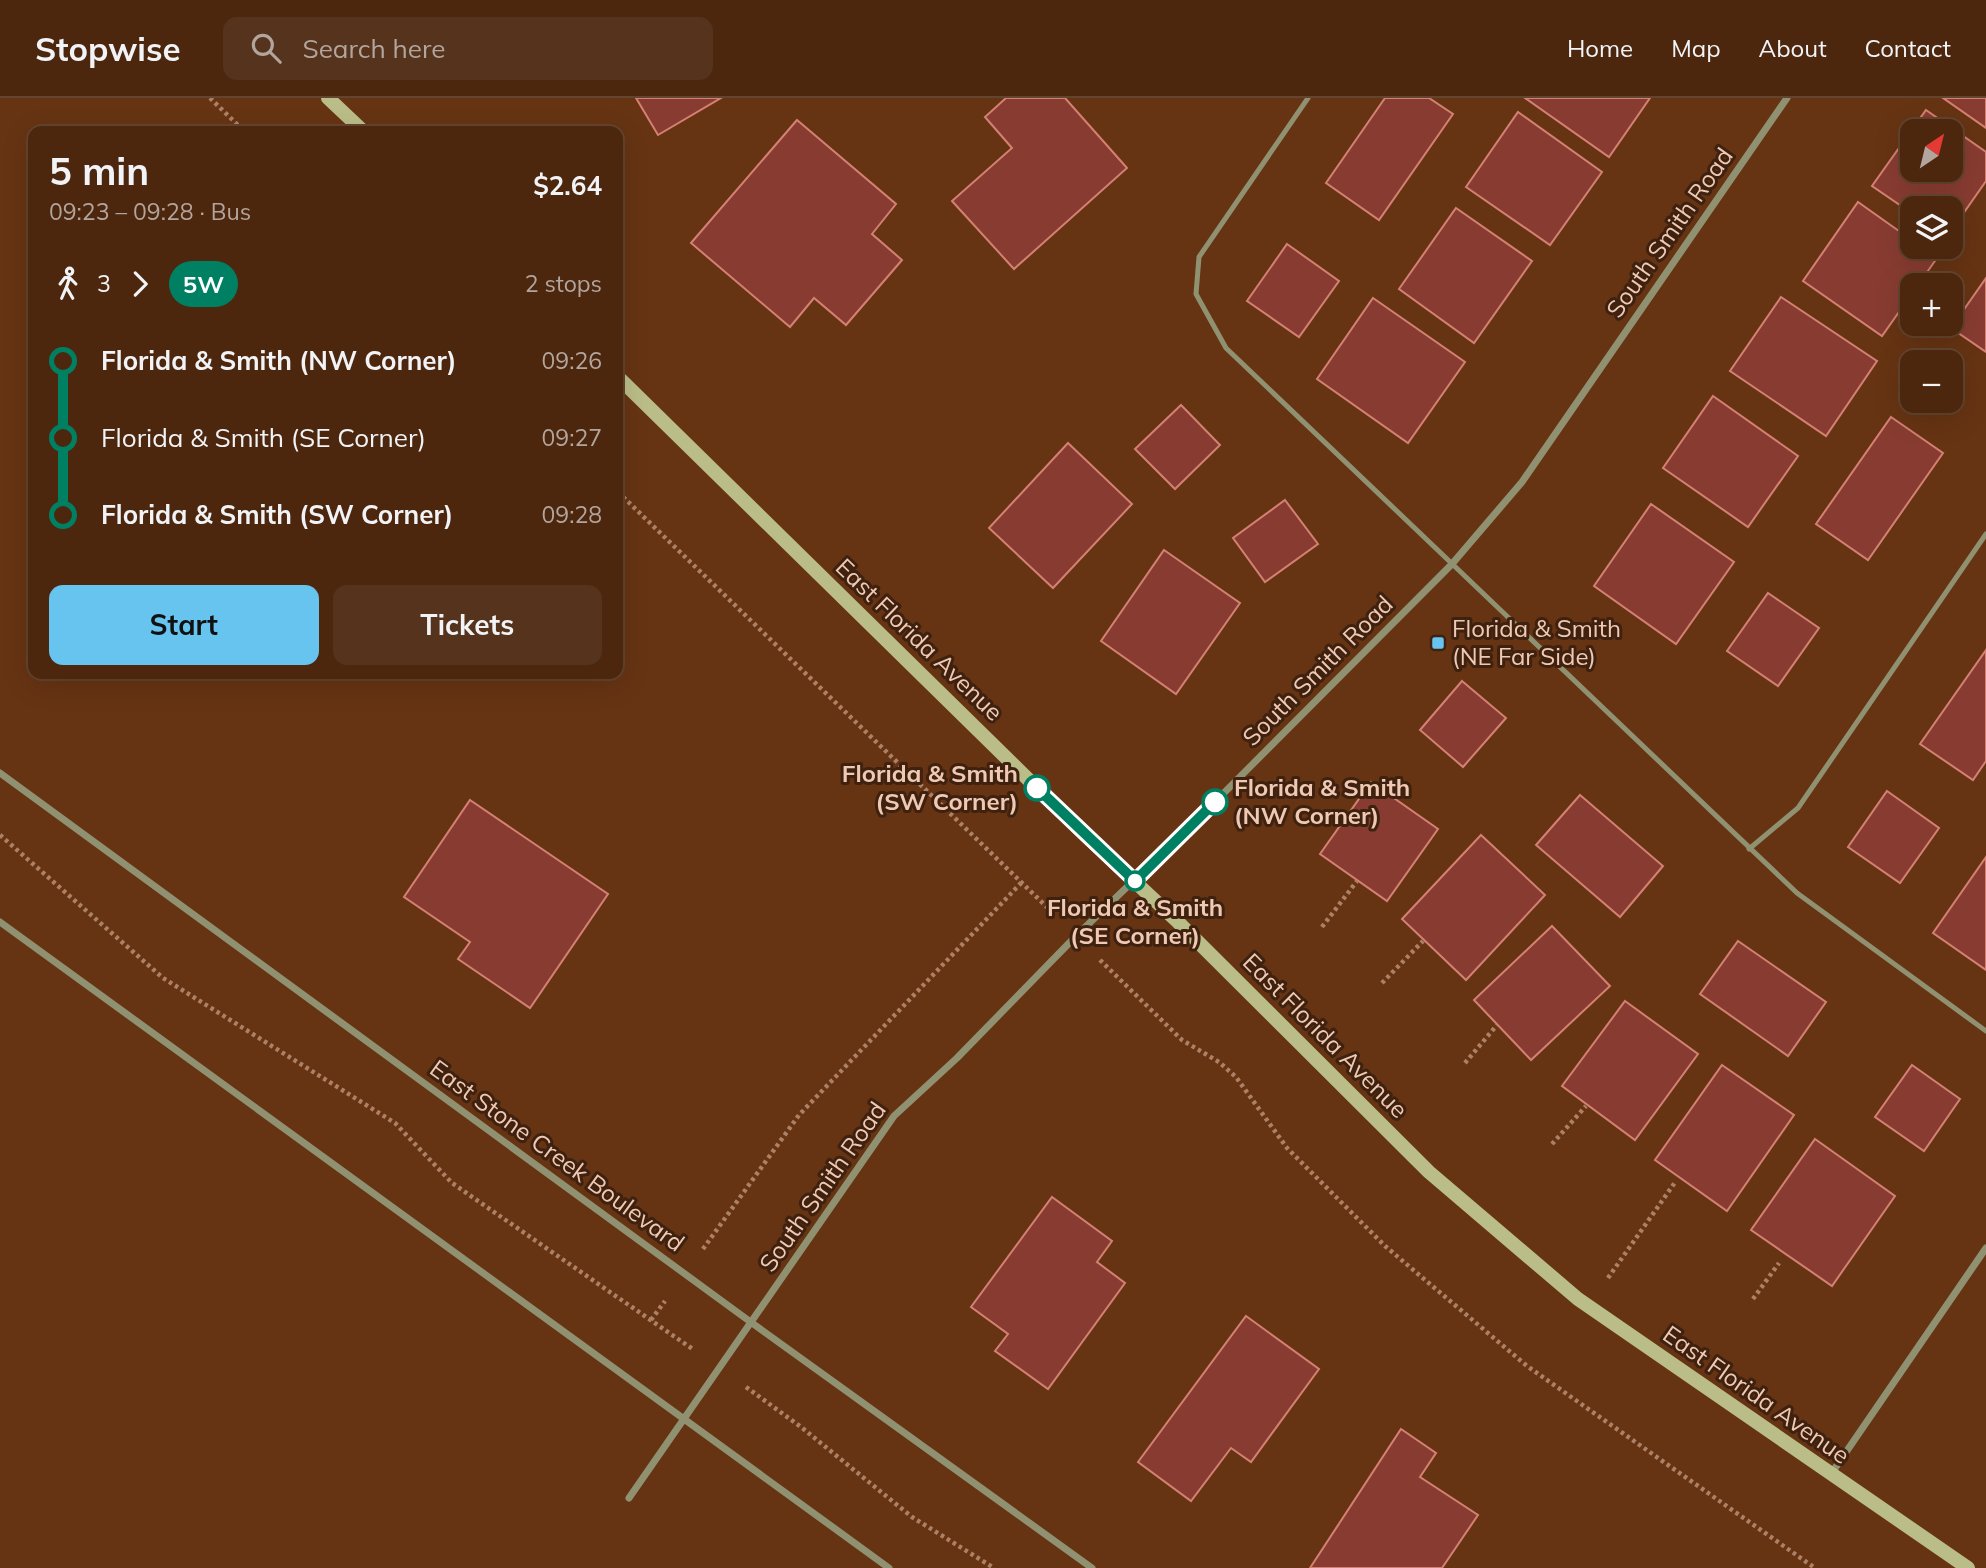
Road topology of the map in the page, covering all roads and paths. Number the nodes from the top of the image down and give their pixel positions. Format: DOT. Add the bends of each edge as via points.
graph roads {
  1 [pos="210,98"];
  2 [pos="328,98"];
  3 [pos="1308,98"];
  4 [pos="1787,98"];
  5 [pos="239,126"];
  6 [pos="358,126"];
  7 [pos="623,382"];
  8 [pos="623,497"];
  9 [pos="1986,534"];
  10 [pos="1452,564"];
  11 [pos="0,773"];
  12 [pos="0,835"];
  13 [pos="1749,849"];
  14 [pos="1135,881"];
  15 [pos="1357,881"];
  16 [pos="1022,882"];
  17 [pos="1030,889"];
  18 [pos="0,922"];
  19 [pos="1322,927"];
  20 [pos="1423,941"];
  21 [pos="1118,978"];
  22 [pos="1382,983"];
  23 [pos="1497,1025"];
  24 [pos="1986,1031"];
  25 [pos="1465,1063"];
  26 [pos="1586,1107"];
  27 [pos="1552,1144"];
  28 [pos="1676,1181"];
  29 [pos="710,1238"];
  30 [pos="1986,1248"];
  31 [pos="1779,1263"];
  32 [pos="1753,1299"];
  33 [pos="1588,1306"];
  34 [pos="634,1308"];
  35 [pos="752,1323"];
  36 [pos="685,1419"];
  37 [pos="801,1427"];
  38 [pos="1831,1475"];
  39 [pos="629,1498"];
  40 [pos="889,1568"];
  41 [pos="994,1568"];
  42 [pos="1093,1568"];
  43 [pos="1815,1568"];
  44 [pos="1968,1568"];
  1 -- 5 [label="path"];
  2 -- 6 [label="street"];
  3 -- 10 [label="lane" via="1199,257 1196,294 1226,348"];
  4 -- 10 [label="street, South Smith Road" via="1522,482"];
  7 -- 14 [label="street, East Florida Avenue"];
  8 -- 16 [label="path"];
  9 -- 13 [label="lane" via="1798,808"];
  10 -- 13 [label="lane"];
  10 -- 14 [label="street, South Smith Road"];
  11 -- 35 [label="street, East Stone Creek Boulevard"];
  12 -- 34 [label="path" via="163,978 395,1123 452,1183"];
  13 -- 24 [label="lane" via="1797,893"];
  14 -- 33 [label="street, East Florida Avenue" via="1429,1172"];
  14 -- 35 [label="street, South Smith Road" via="894,1116"];
  15 -- 19 [label="path"];
  16 -- 17 [label="path"];
  16 -- 29 [label="path" via="799,1115"];
  18 -- 36 [label="street"];
  20 -- 22 [label="path"];
  21 -- 43 [label="path" via="1182,1040 1236,1077 1287,1148 1385,1246 1527,1366"];
  23 -- 25 [label="path"];
  26 -- 27 [label="path"];
  28 -- 33 [label="path"];
  30 -- 38 [label="street"];
  31 -- 32 [label="path"];
  33 -- 38 [label="street, East Florida Avenue"];
  35 -- 36 [label="street, South Smith Road"];
  35 -- 42 [label="street, East Stone Creek Boulevard"];
  36 -- 39 [label="street, South Smith Road"];
  36 -- 40 [label="street"];
  37 -- 41 [label="path" via="912,1517"];
  38 -- 44 [label="street, East Florida Avenue"];
}
